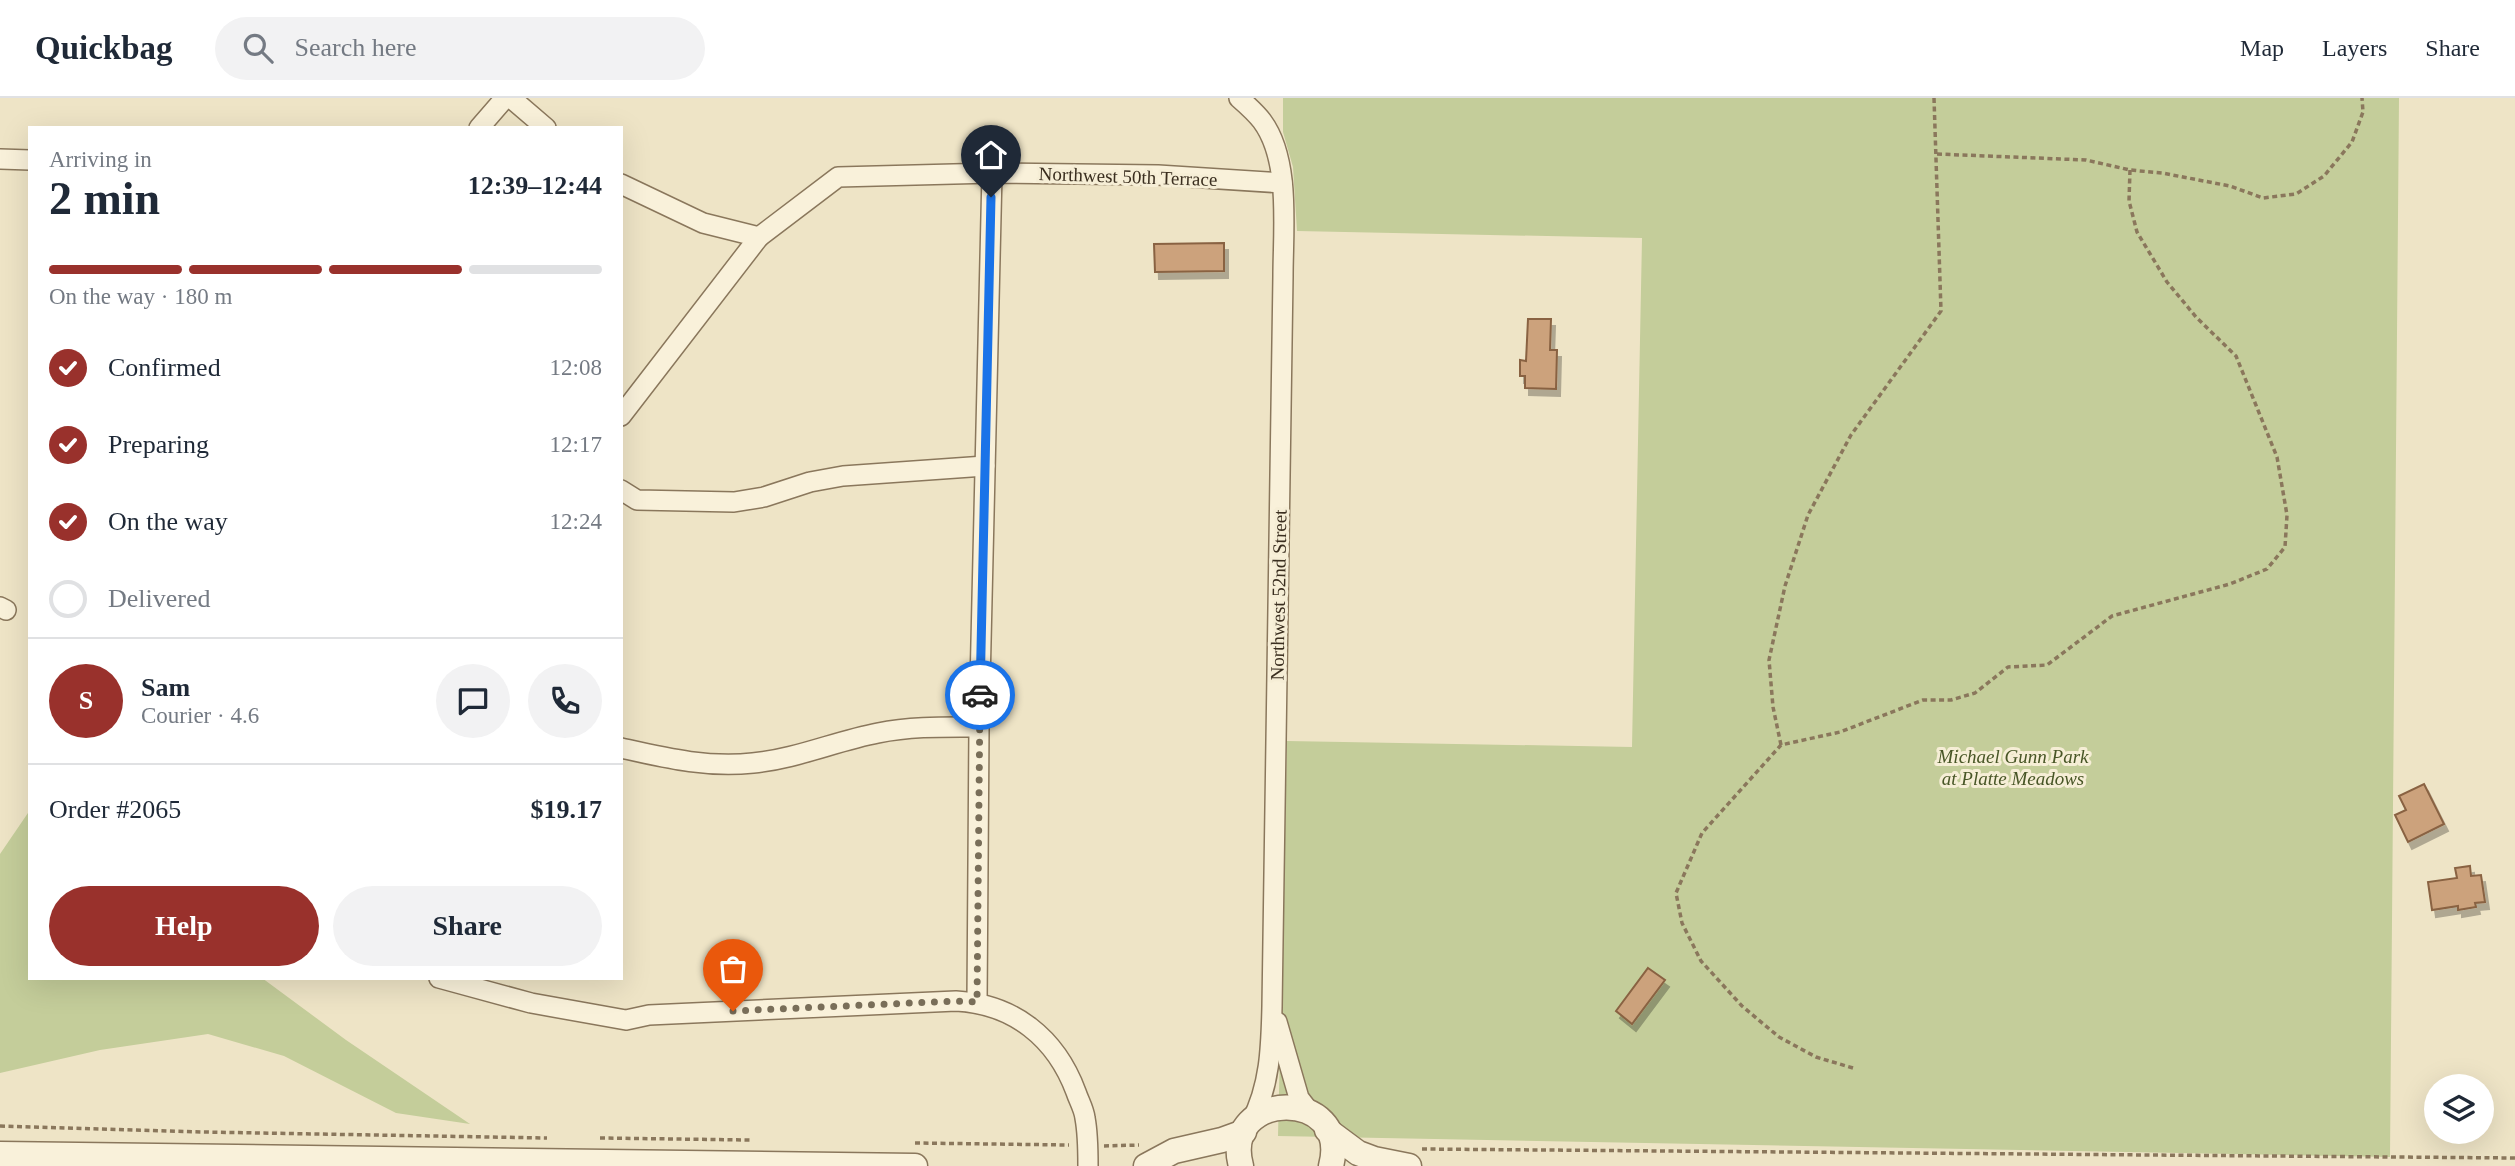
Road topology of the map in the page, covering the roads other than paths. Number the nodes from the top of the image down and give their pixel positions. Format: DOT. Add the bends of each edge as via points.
graph roads {
  1 [pos="505,98"];
  2 [pos="511,98"];
  3 [pos="1239,98"];
  4 [pos="481,126"];
  5 [pos="544,126"];
  6 [pos="0,159"];
  7 [pos="28,160"];
  8 [pos="992,173"];
  9 [pos="1282,183"];
  10 [pos="623,185"];
  11 [pos="760,237"];
  12 [pos="623,413"];
  13 [pos="985,466"];
  14 [pos="623,491"];
  15 [pos="979,727"];
  16 [pos="623,748"];
  17 [pos="446,980"];
  18 [pos="977,1002"];
  19 [pos="1272,1007"];
  20 [pos="1309,1111"];
  21 [pos="1247,1127"];
  22 [pos="1327,1130"];
  23 [pos="0,1154"];
  24 [pos="28,1160"];
  25 [pos="915,1166"];
  26 [pos="1088,1166"];
  27 [pos="1146,1166"];
  28 [pos="1241,1166"];
  29 [pos="1331,1166"];
  30 [pos="1409,1166"];
  1 -- 4 [label="street"];
  2 -- 5 [label="street"];
  3 -- 9 [label="street, Northwest 52nd Street" via="1262,121 1275,145"];
  6 -- 7 [label="street"];
  8 -- 9 [label="street, Northwest 50th Terrace" via="1158,175"];
  8 -- 11 [label="street, Northwest 50th Terrace" via="838,177"];
  8 -- 13 [label="street"];
  9 -- 19 [label="street, Northwest 52nd Street"];
  10 -- 11 [label="street" via="703,223"];
  11 -- 12 [label="street, Northwest 50th Terrace"];
  13 -- 14 [label="street" via="843,477 734,502 638,500"];
  13 -- 15 [label="street"];
  15 -- 16 [label="street" via="918,726 772,760 726,765 697,764"];
  15 -- 18 [label="street"];
  17 -- 18 [label="street" via="531,1003 626,1020 649,1015"];
  18 -- 26 [label="street" via="1009,1013 1057,1052 1085,1115"];
  19 -- 20 [label="street, Northwest 52nd Street" via="1299,1098"];
  19 -- 21 [label="street, Northwest 52nd Street" via="1267,1079"];
  20 -- 21 [label="street" via="1284,1106 1260,1113"];
  20 -- 22 [label="street"];
  21 -- 27 [label="street" via="1222,1140 1174,1151"];
  21 -- 28 [label="street" via="1240,1145"];
  22 -- 29 [label="street" via="1332,1143"];
  22 -- 30 [label="street" via="1358,1153"];
  23 -- 24 [label="street"];
  24 -- 25 [label="street"];
}
